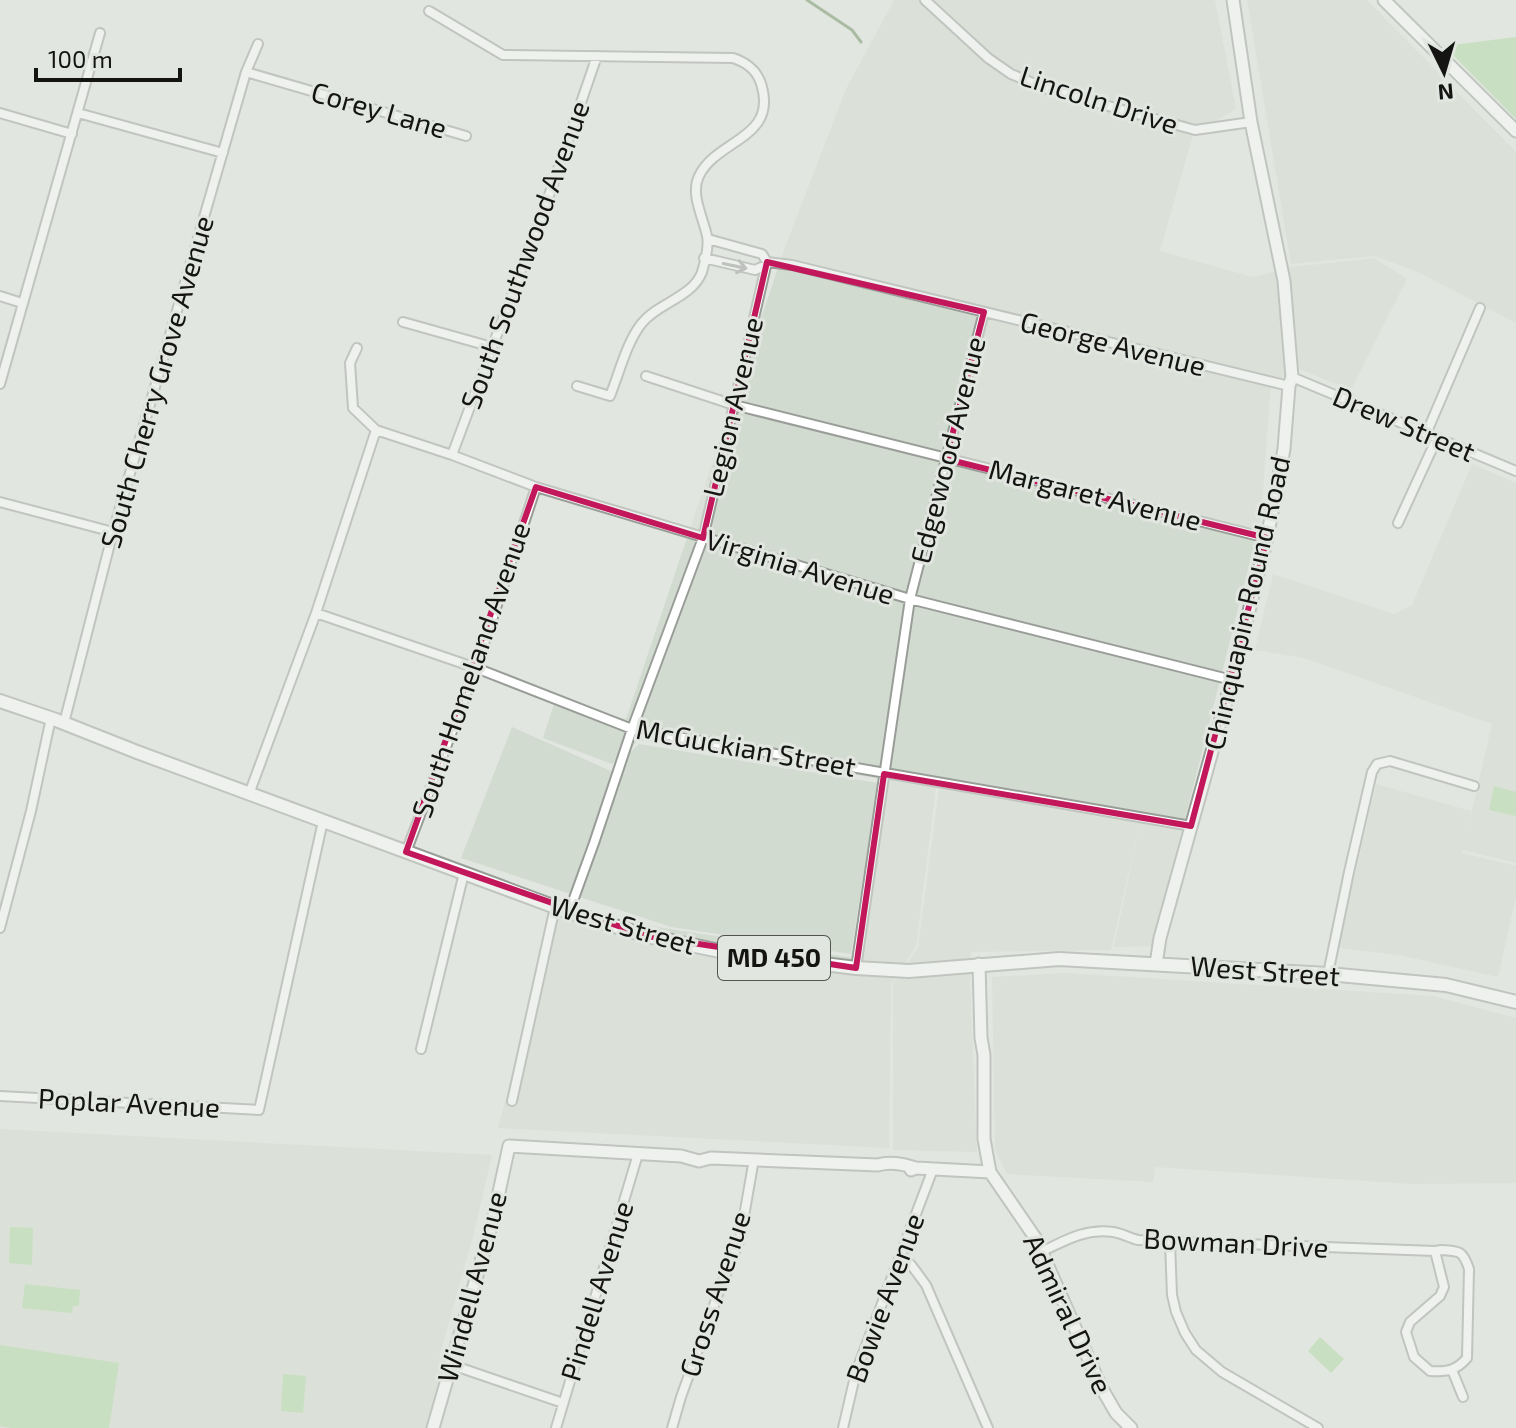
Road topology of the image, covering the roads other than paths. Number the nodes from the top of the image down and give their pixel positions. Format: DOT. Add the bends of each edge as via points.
graph roads {
  1 [pos="925,0"];
  2 [pos="1233,0"];
  3 [pos="1384,0"];
  4 [pos="429,11"];
  5 [pos="100,33"];
  6 [pos="258,44"];
  7 [pos="597,56"];
  8 [pos="246,72"];
  9 [pos="0,113"];
  10 [pos="78,113"];
  11 [pos="1251,122"];
  12 [pos="1516,131"];
  13 [pos="72,134"];
  14 [pos="466,136"];
  15 [pos="223,153"];
  16 [pos="708,239"];
  17 [pos="704,258"];
  18 [pos="766,264"];
  19 [pos="0,296"];
  20 [pos="22,303"];
  21 [pos="1480,308"];
  22 [pos="984,312"];
  23 [pos="403,322"];
  24 [pos="492,347"];
  25 [pos="357,348"];
  26 [pos="646,376"];
  27 [pos="1290,381"];
  28 [pos="0,384"];
  29 [pos="577,386"];
  30 [pos="734,405"];
  31 [pos="376,430"];
  32 [pos="1426,434"];
  33 [pos="1437,438"];
  34 [pos="452,455"];
  35 [pos="946,459"];
  36 [pos="1516,471"];
  37 [pos="536,487"];
  38 [pos="0,502"];
  39 [pos="1398,523"];
  40 [pos="113,532"];
  41 [pos="703,538"];
  42 [pos="1267,538"];
  43 [pos="910,599"];
  44 [pos="316,613"];
  45 [pos="476,668"];
  46 [pos="1232,680"];
  47 [pos="0,701"];
  48 [pos="58,721"];
  49 [pos="632,729"];
  50 [pos="884,774"];
  51 [pos="1474,786"];
  52 [pos="249,794"];
  53 [pos="323,821"];
  54 [pos="1191,826"];
  55 [pos="406,852"];
  56 [pos="464,873"];
  57 [pos="555,907"];
  58 [pos="569,912"];
  59 [pos="0,928"];
  60 [pos="979,964"];
  61 [pos="1156,964"];
  62 [pos="856,968"];
  63 [pos="1328,974"];
  64 [pos="1516,1002"];
  65 [pos="421,1049"];
  66 [pos="0,1096"];
  67 [pos="512,1101"];
  68 [pos="638,1154"];
  69 [pos="754,1159"];
  70 [pos="933,1169"];
  71 [pos="990,1172"];
  72 [pos="1170,1242"];
  73 [pos="1043,1251"];
  74 [pos="1435,1251"];
  75 [pos="901,1254"];
  76 [pos="452,1365"];
  77 [pos="1452,1370"];
  78 [pos="1463,1397"];
  79 [pos="563,1403"];
  80 [pos="433,1428"];
  81 [pos="556,1428"];
  82 [pos="672,1428"];
  83 [pos="843,1428"];
  84 [pos="988,1428"];
  85 [pos="1131,1428"];
  86 [pos="1318,1428"];
  1 -- 11 [label="street, Lincoln Drive" via="992,61 1047,89 1195,130"];
  2 -- 11 [label="street, Chinquapin Round Road"];
  3 -- 12 [label="street"];
  4 -- 7 [label="street" via="503,55"];
  5 -- 10 [label="street"];
  6 -- 8 [label="street, South Cherry Grove Avenue"];
  7 -- 16 [label="street" via="733,58 756,72 764,96 756,127 712,160 698,178 697,197"];
  7 -- 24 [label="street, South Southwood Avenue"];
  8 -- 14 [label="street, Corey Lane"];
  8 -- 15 [label="street, South Cherry Grove Avenue"];
  9 -- 13 [label="street"];
  10 -- 13 [label="street"];
  10 -- 15 [label="street"];
  11 -- 27 [label="street, Chinquapin Round Road" via="1284,281"];
  13 -- 20 [label="street"];
  15 -- 40 [label="street, South Cherry Grove Avenue"];
  16 -- 17 [label="street"];
  16 -- 18 [label="street, George Avenue" via="762,254"];
  17 -- 18 [label="street, one-way" via="755,270"];
  17 -- 29 [label="street" via="694,284 643,321 610,396"];
  18 -- 22 [label="street, George Avenue" via="792,265"];
  18 -- 30 [label="street, Legion Avenue"];
  19 -- 20 [label="street"];
  20 -- 28 [label="street"];
  21 -- 32 [label="street"];
  22 -- 27 [label="street, George Avenue"];
  22 -- 35 [label="street, Edgewood Avenue"];
  23 -- 24 [label="street"];
  24 -- 34 [label="street, South Southwood Avenue"];
  25 -- 31 [label="street" via="350,363 353,408"];
  26 -- 30 [label="street, Margaret Avenue"];
  27 -- 32 [label="street, Drew Street"];
  27 -- 42 [label="street, Chinquapin Round Road"];
  30 -- 35 [label="street, Margaret Avenue"];
  30 -- 41 [label="street, Legion Avenue"];
  31 -- 34 [label="street, Virginia Avenue"];
  31 -- 44 [label="street"];
  32 -- 33 [label="street, Drew Street"];
  33 -- 36 [label="street, Drew Street"];
  33 -- 39 [label="street"];
  34 -- 37 [label="street, Virginia Avenue"];
  35 -- 42 [label="street, Margaret Avenue"];
  35 -- 43 [label="street, Edgewood Avenue"];
  37 -- 41 [label="street, Virginia Avenue"];
  37 -- 45 [label="street, South Homeland Avenue"];
  38 -- 40 [label="street"];
  40 -- 48 [label="street, South Cherry Grove Avenue"];
  41 -- 43 [label="street, Virginia Avenue"];
  41 -- 49 [label="street, Legion Avenue"];
  42 -- 46 [label="street, Chinquapin Round Road"];
  43 -- 46 [label="street, Virginia Avenue"];
  43 -- 50 [label="street, Edgewood Avenue"];
  44 -- 45 [label="street, McGuckian Street"];
  44 -- 52 [label="street"];
  45 -- 49 [label="street, McGuckian Street"];
  45 -- 55 [label="street, South Homeland Avenue"];
  46 -- 54 [label="street, Chinquapin Round Road"];
  47 -- 48 [label="main road, West Street / MD 450"];
  48 -- 52 [label="main road, West Street / MD 450"];
  48 -- 59 [label="street, South Cherry Grove Avenue"];
  49 -- 50 [label="street, McGuckian Street"];
  49 -- 58 [label="street, Legion Avenue"];
  50 -- 54 [label="street, McGuckian Street"];
  50 -- 62 [label="street, Edgewood Avenue"];
  51 -- 63 [label="street" via="1390,761 1377,764"];
  52 -- 53 [label="main road, West Street / MD 450"];
  53 -- 55 [label="main road, West Street / MD 450"];
  53 -- 66 [label="street, Poplar Avenue" via="259,1110"];
  54 -- 61 [label="street, Chinquapin Round Road"];
  55 -- 56 [label="main road, West Street / MD 450"];
  56 -- 57 [label="main road, West Street / MD 450"];
  56 -- 65 [label="street"];
  57 -- 58 [label="main road, West Street / MD 450"];
  57 -- 67 [label="street"];
  58 -- 62 [label="main road, West Street / MD 450" via="720,951"];
  60 -- 61 [label="main road, West Street / MD 450" via="1059,959"];
  60 -- 62 [label="main road, West Street / MD 450" via="909,971"];
  60 -- 71 [label="street, Admiral Drive" via="984,1139"];
  61 -- 63 [label="main road, West Street / MD 450"];
  63 -- 64 [label="main road, West Street / MD 450" via="1446,985"];
  68 -- 69 [label="street"];
  68 -- 76 [label="street, Windell Avenue" via="509,1146"];
  68 -- 79 [label="street, Pindell Avenue"];
  69 -- 70 [label="street"];
  69 -- 82 [label="street, Gross Avenue" via="740,1239"];
  70 -- 71 [label="street"];
  70 -- 75 [label="street, Bowie Avenue"];
  71 -- 73 [label="street, Admiral Drive"];
  72 -- 73 [label="street, Bowman Drive" via="1093,1231"];
  72 -- 74 [label="street, Bowman Drive"];
  72 -- 86 [label="street" via="1176,1312 1196,1350 1222,1372"];
  73 -- 85 [label="street, Admiral Drive" via="1101,1387"];
  74 -- 77 [label="street" via="1457,1251 1469,1269 1467,1358"];
  74 -- 77 [label="street" via="1444,1287 1406,1332 1414,1357 1425,1369"];
  75 -- 83 [label="street, Bowie Avenue" via="853,1381"];
  75 -- 84 [label="street" via="926,1285"];
  76 -- 79 [label="street"];
  76 -- 80 [label="street, Windell Avenue"];
  77 -- 78 [label="street"];
  79 -- 81 [label="street, Pindell Avenue"];
}
